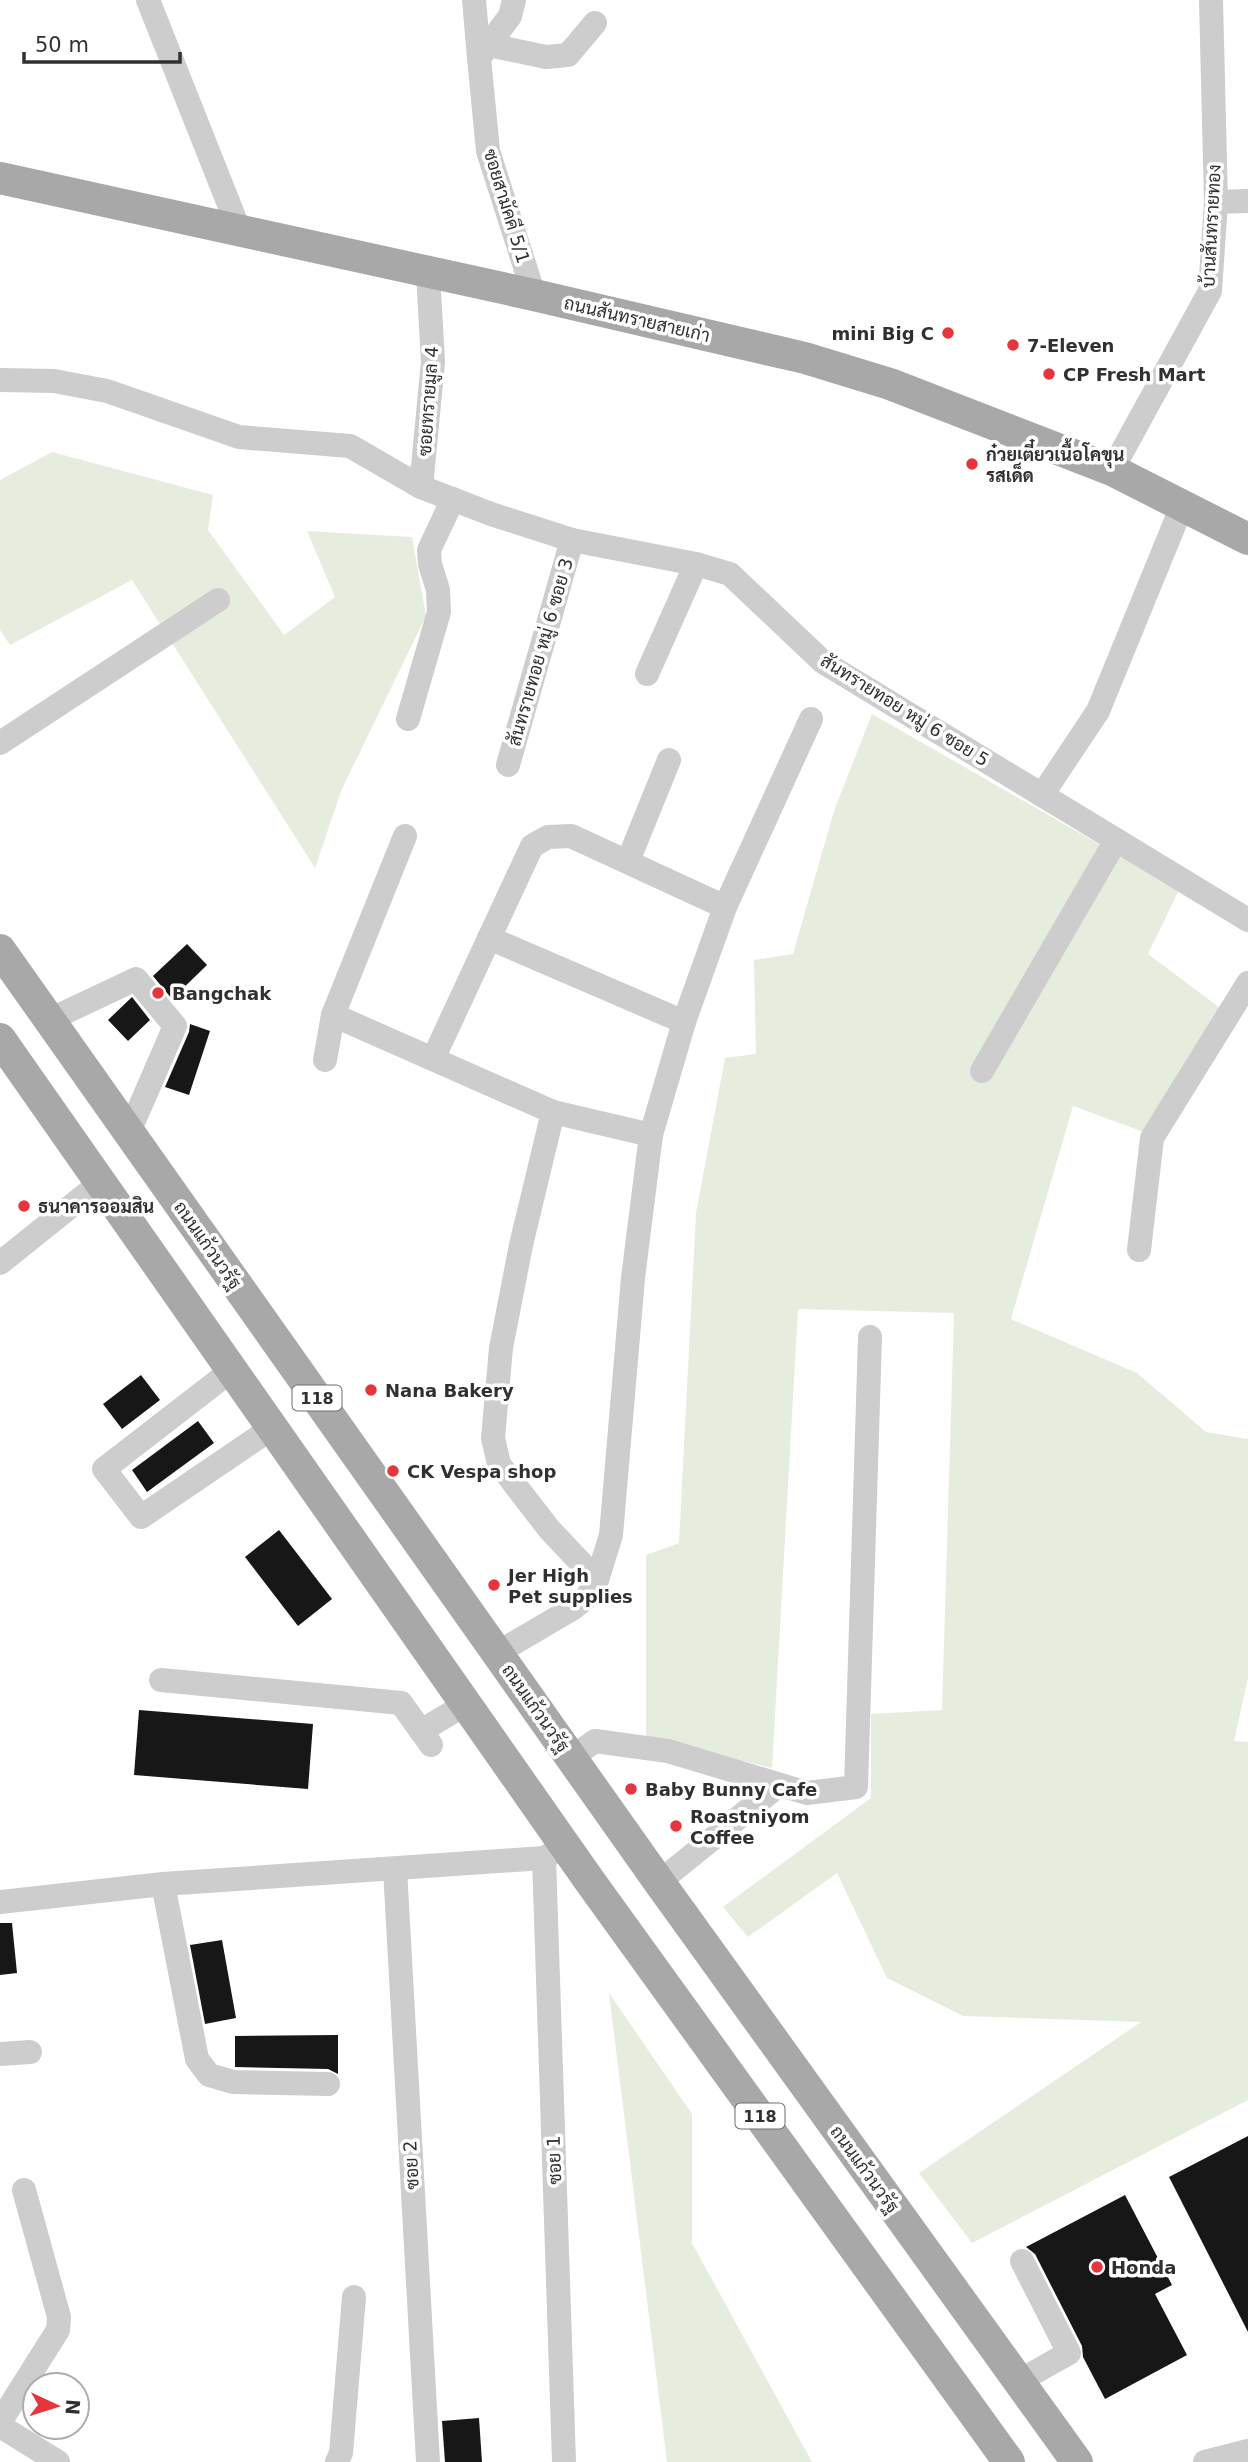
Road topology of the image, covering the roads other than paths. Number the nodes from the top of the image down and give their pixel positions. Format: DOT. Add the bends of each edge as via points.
graph roads {
  1 [pos="148,0"];
  2 [pos="474,0"];
  3 [pos="514,0"];
  4 [pos="1211,0"];
  5 [pos="595,23"];
  6 [pos="484,51"];
  7 [pos="0,178"];
  8 [pos="1248,201"];
  9 [pos="1216,202"];
  10 [pos="240,232"];
  11 [pos="428,274"];
  12 [pos="534,295"];
  13 [pos="0,380"];
  14 [pos="1112,470"];
  15 [pos="421,487"];
  16 [pos="453,499"];
  17 [pos="1182,506"];
  18 [pos="1248,539"];
  19 [pos="572,540"];
  20 [pos="696,564"];
  21 [pos="218,600"];
  22 [pos="647,674"];
  23 [pos="408,719"];
  24 [pos="811,719"];
  25 [pos="4,734"];
  26 [pos="669,760"];
  27 [pos="508,765"];
  28 [pos="1042,795"];
  29 [pos="404,836"];
  30 [pos="1116,840"];
  31 [pos="628,861"];
  32 [pos="725,907"];
  33 [pos="1248,920"];
  34 [pos="489,938"];
  35 [pos="0,950"];
  36 [pos="1248,983"];
  37 [pos="333,1015"];
  38 [pos="49,1020"];
  39 [pos="684,1022"];
  40 [pos="0,1040"];
  41 [pos="433,1059"];
  42 [pos="326,1060"];
  43 [pos="982,1071"];
  44 [pos="553,1112"];
  45 [pos="128,1132"];
  46 [pos="651,1135"];
  47 [pos="100,1183"];
  48 [pos="1139,1250"];
  49 [pos="0,1263"];
  50 [pos="870,1337"];
  51 [pos="232,1370"];
  52 [pos="272,1427"];
  53 [pos="597,1580"];
  54 [pos="497,1653"];
  55 [pos="160,1680"];
  56 [pos="466,1704"];
  57 [pos="571,1758"];
  58 [pos="779,1785"];
  59 [pos="554,1852"];
  60 [pos="395,1868"];
  61 [pos="659,1882"];
  62 [pos="163,1884"];
  63 [pos="0,1902"];
  64 [pos="30,2052"];
  65 [pos="0,2054"];
  66 [pos="328,2084"];
  67 [pos="24,2190"];
  68 [pos="1022,2261"];
  69 [pos="354,2297"];
  70 [pos="1018,2381"];
  71 [pos="0,2424"];
  72 [pos="1248,2451"];
  73 [pos="58,2462"];
  74 [pos="337,2462"];
  75 [pos="428,2462"];
  76 [pos="564,2462"];
  77 [pos="1009,2462"];
  78 [pos="1077,2462"];
  79 [pos="1205,2462"];
  1 -- 10 [label="street"];
  2 -- 6 [label="street, ซอยสามัคคี 5/1"];
  3 -- 6 [label="street" via="510,16"];
  4 -- 9 [label="street, บ้านสันทรายทอง"];
  5 -- 6 [label="street" via="568,55"];
  6 -- 12 [label="street, ซอยสามัคคี 5/1" via="488,151"];
  7 -- 10 [label="main road, ถนนสันทรายสายเก่า"];
  8 -- 9 [label="street"];
  9 -- 14 [label="street, บ้านสันทรายทอง" via="1210,290"];
  10 -- 11 [label="main road, ถนนสันทรายสายเก่า"];
  11 -- 12 [label="main road, ถนนสันทรายสายเก่า"];
  11 -- 15 [label="street, ซอยทรายมูล 4" via="433,362"];
  12 -- 14 [label="main road, ถนนสันทรายสายเก่า" via="805,358 890,384"];
  13 -- 15 [label="street, สันทรายทอย หมู่ 6 ซอย 5" via="54,380 107,391 240,437 350,446"];
  14 -- 17 [label="main road, ถนนสันทรายสายเก่า"];
  15 -- 16 [label="street, สันทรายทอย หมู่ 6 ซอย 5"];
  16 -- 19 [label="street, สันทรายทอย หมู่ 6 ซอย 5"];
  16 -- 23 [label="street" via="429,550 439,612"];
  17 -- 18 [label="main road, ถนนสันทรายสายเก่า"];
  17 -- 28 [label="street" via="1098,710"];
  19 -- 20 [label="street, สันทรายทอย หมู่ 6 ซอย 5"];
  19 -- 27 [label="street, สันทรายทอย หมู่ 6 ซอย 3"];
  20 -- 22 [label="street"];
  20 -- 28 [label="street, สันทรายทอย หมู่ 6 ซอย 5" via="730,574 823,662"];
  21 -- 25 [label="street"];
  24 -- 32 [label="street"];
  26 -- 31 [label="street"];
  28 -- 30 [label="street, สันทรายทอย หมู่ 6 ซอย 5"];
  29 -- 37 [label="street"];
  30 -- 33 [label="street, สันทรายทอย หมู่ 6 ซอย 5"];
  30 -- 43 [label="street"];
  31 -- 32 [label="street"];
  31 -- 34 [label="street" via="571,836 548,837 532,846"];
  32 -- 39 [label="street"];
  34 -- 39 [label="street"];
  34 -- 41 [label="street"];
  35 -- 38 [label="main road, ถนนแก้วนวรัฐ / 118"];
  36 -- 48 [label="street" via="1152,1138"];
  37 -- 41 [label="street"];
  37 -- 42 [label="street"];
  38 -- 45 [label="main road, ถนนแก้วนวรัฐ / 118"];
  38 -- 45 [label="street" via="136,979 175,1026"];
  39 -- 46 [label="street"];
  40 -- 47 [label="main road, 118"];
  41 -- 44 [label="street"];
  44 -- 46 [label="street"];
  44 -- 53 [label="street" via="501,1348 493,1438 499,1464 549,1529"];
  45 -- 54 [label="main road, ถนนแก้วนวรัฐ / 118"];
  46 -- 53 [label="street" via="633,1278 611,1535"];
  47 -- 49 [label="street"];
  47 -- 51 [label="main road, 118"];
  50 -- 58 [label="street" via="856,1787 807,1793"];
  51 -- 52 [label="main road, 118"];
  51 -- 52 [label="street" via="104,1469 141,1517"];
  52 -- 56 [label="main road, 118"];
  53 -- 54 [label="street" via="572,1609"];
  54 -- 57 [label="main road, ถนนแก้วนวรัฐ / 118"];
  55 -- 56 [label="street" via="401,1703 426,1738"];
  56 -- 59 [label="main road, 118"];
  57 -- 58 [label="street" via="595,1741 668,1751"];
  57 -- 61 [label="main road, ถนนแก้วนวรัฐ / 118"];
  58 -- 61 [label="street"];
  59 -- 60 [label="street"];
  59 -- 76 [label="street, ซอย 1"];
  59 -- 77 [label="main road, 118"];
  60 -- 62 [label="street"];
  60 -- 75 [label="street, ซอย 2"];
  61 -- 70 [label="main road, ถนนแก้วนวรัฐ / 118"];
  62 -- 63 [label="street"];
  62 -- 66 [label="street" via="197,2059 209,2074 233,2082"];
  64 -- 65 [label="street"];
  67 -- 71 [label="street" via="59,2317 58,2330"];
  68 -- 70 [label="street" via="1069,2353"];
  69 -- 74 [label="street"];
  70 -- 78 [label="main road, ถนนแก้วนวรัฐ / 118"];
  71 -- 73 [label="street"];
  72 -- 79 [label="street"];
}
